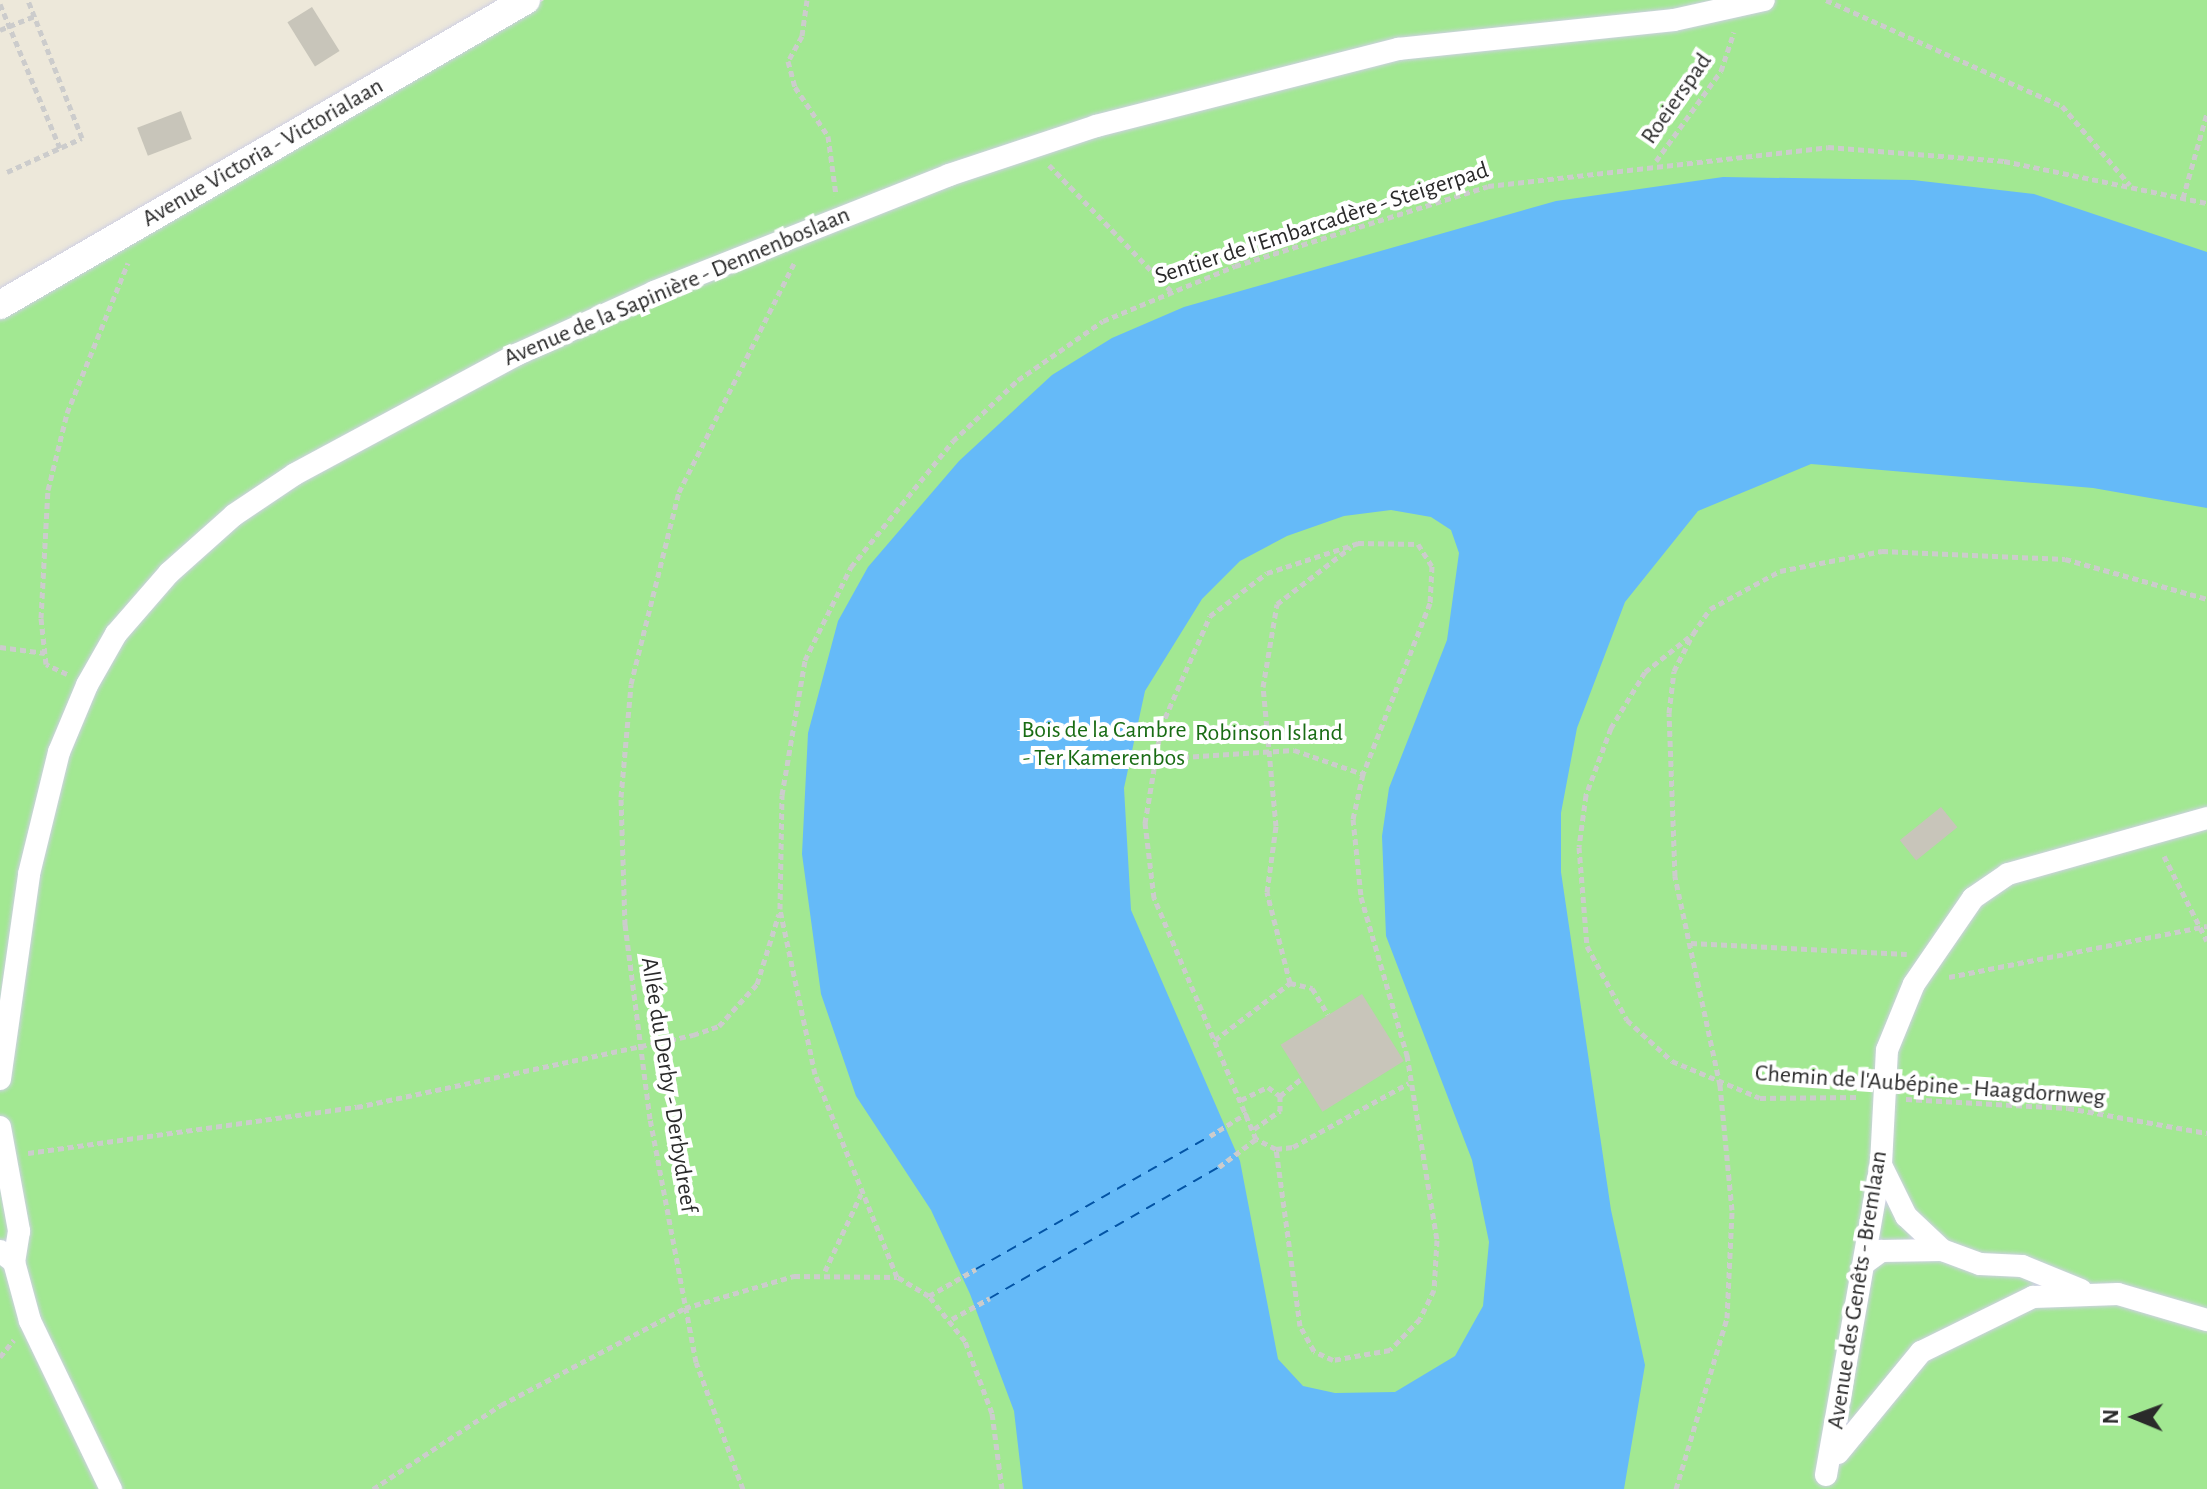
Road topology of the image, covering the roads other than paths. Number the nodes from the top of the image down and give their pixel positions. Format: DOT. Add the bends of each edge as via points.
graph roads {
  1 [pos="526,0"];
  2 [pos="1764,0"];
  3 [pos="0,305"];
  4 [pos="2207,818"];
  5 [pos="0,1079"];
  6 [pos="0,1127"];
  7 [pos="1881,1164"];
  8 [pos="1942,1250"];
  9 [pos="7,1256"];
  10 [pos="1866,1262"];
  11 [pos="2082,1290"];
  12 [pos="2207,1320"];
  13 [pos="1823,1482"];
  14 [pos="111,1489"];
  1 -- 3 [label="street, Avenue Victoria - Victorialaan"];
  2 -- 5 [label="street, Avenue de la Sapinière - Dennenboslaan" via="1736,10 1398,49 1292,71 1031,148 844,215 516,355 295,474 234,515 169,573 116,634 87,685 59,752 29,874"];
  4 -- 7 [label="street, Avenue des Genêts - Bremlaan" via="2008,874 1973,898 1914,984 1887,1050 1880,1097"];
  6 -- 9 [label="street" via="19,1231"];
  7 -- 8 [label="street" via="1906,1216"];
  7 -- 10 [label="street, Avenue des Genêts - Bremlaan"];
  8 -- 10 [label="street" via="1881,1251"];
  8 -- 11 [label="street" via="1980,1264 2022,1266"];
  9 -- 14 [label="street" via="30,1321"];
  10 -- 13 [label="street, Avenue des Genêts - Bremlaan"];
  11 -- 12 [label="street"];
  11 -- 13 [label="street" via="2007,1307 1921,1352 1850,1432"];
}
